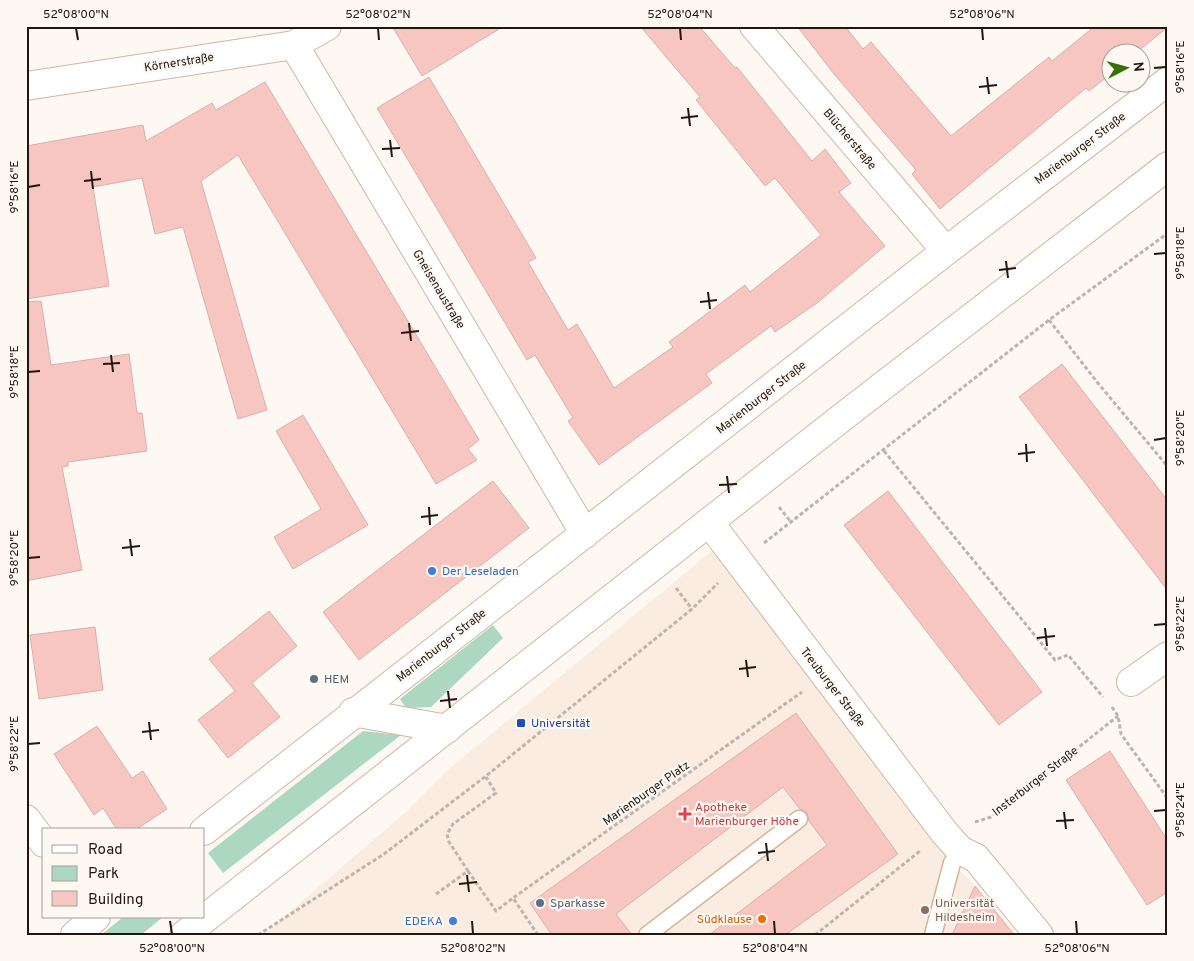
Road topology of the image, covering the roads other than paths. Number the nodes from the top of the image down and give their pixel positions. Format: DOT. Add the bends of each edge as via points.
graph roads {
  1 [pos="327,26"];
  2 [pos="754,26"];
  3 [pos="294,45"];
  4 [pos="1168,81"];
  5 [pos="26,86"];
  6 [pos="1168,166"];
  7 [pos="946,251"];
  8 [pos="709,522"];
  9 [pos="585,534"];
  10 [pos="1168,656"];
  11 [pos="1131,682"];
  12 [pos="353,712"];
  13 [pos="446,729"];
  14 [pos="799,819"];
  15 [pos="26,820"];
  16 [pos="205,830"];
  17 [pos="42,840"];
  18 [pos="952,841"];
  19 [pos="95,918"];
  20 [pos="74,935"];
  21 [pos="184,935"];
  22 [pos="647,935"];
  23 [pos="933,935"];
  24 [pos="1039,935"];
  1 -- 3 [label="street, Körnerstraße"];
  2 -- 7 [label="street, Blücherstraße"];
  3 -- 5 [label="street, Körnerstraße"];
  3 -- 9 [label="street, Gneisenaustraße"];
  4 -- 7 [label="street, Marienburger Straße"];
  6 -- 8 [label="street"];
  7 -- 9 [label="street, Marienburger Straße"];
  8 -- 13 [label="street"];
  8 -- 18 [label="street, Treuburger Straße"];
  9 -- 12 [label="street, Marienburger Straße"];
  10 -- 11 [label="street"];
  12 -- 13 [label="street"];
  12 -- 16 [label="street, Marienburger Straße"];
  13 -- 21 [label="street"];
  14 -- 22 [label="lane"];
  15 -- 17 [label="street"];
  18 -- 23 [label="lane" via="952,863"];
  18 -- 24 [label="street, Treuburger Straße" via="976,858"];
  19 -- 20 [label="street"];
}
